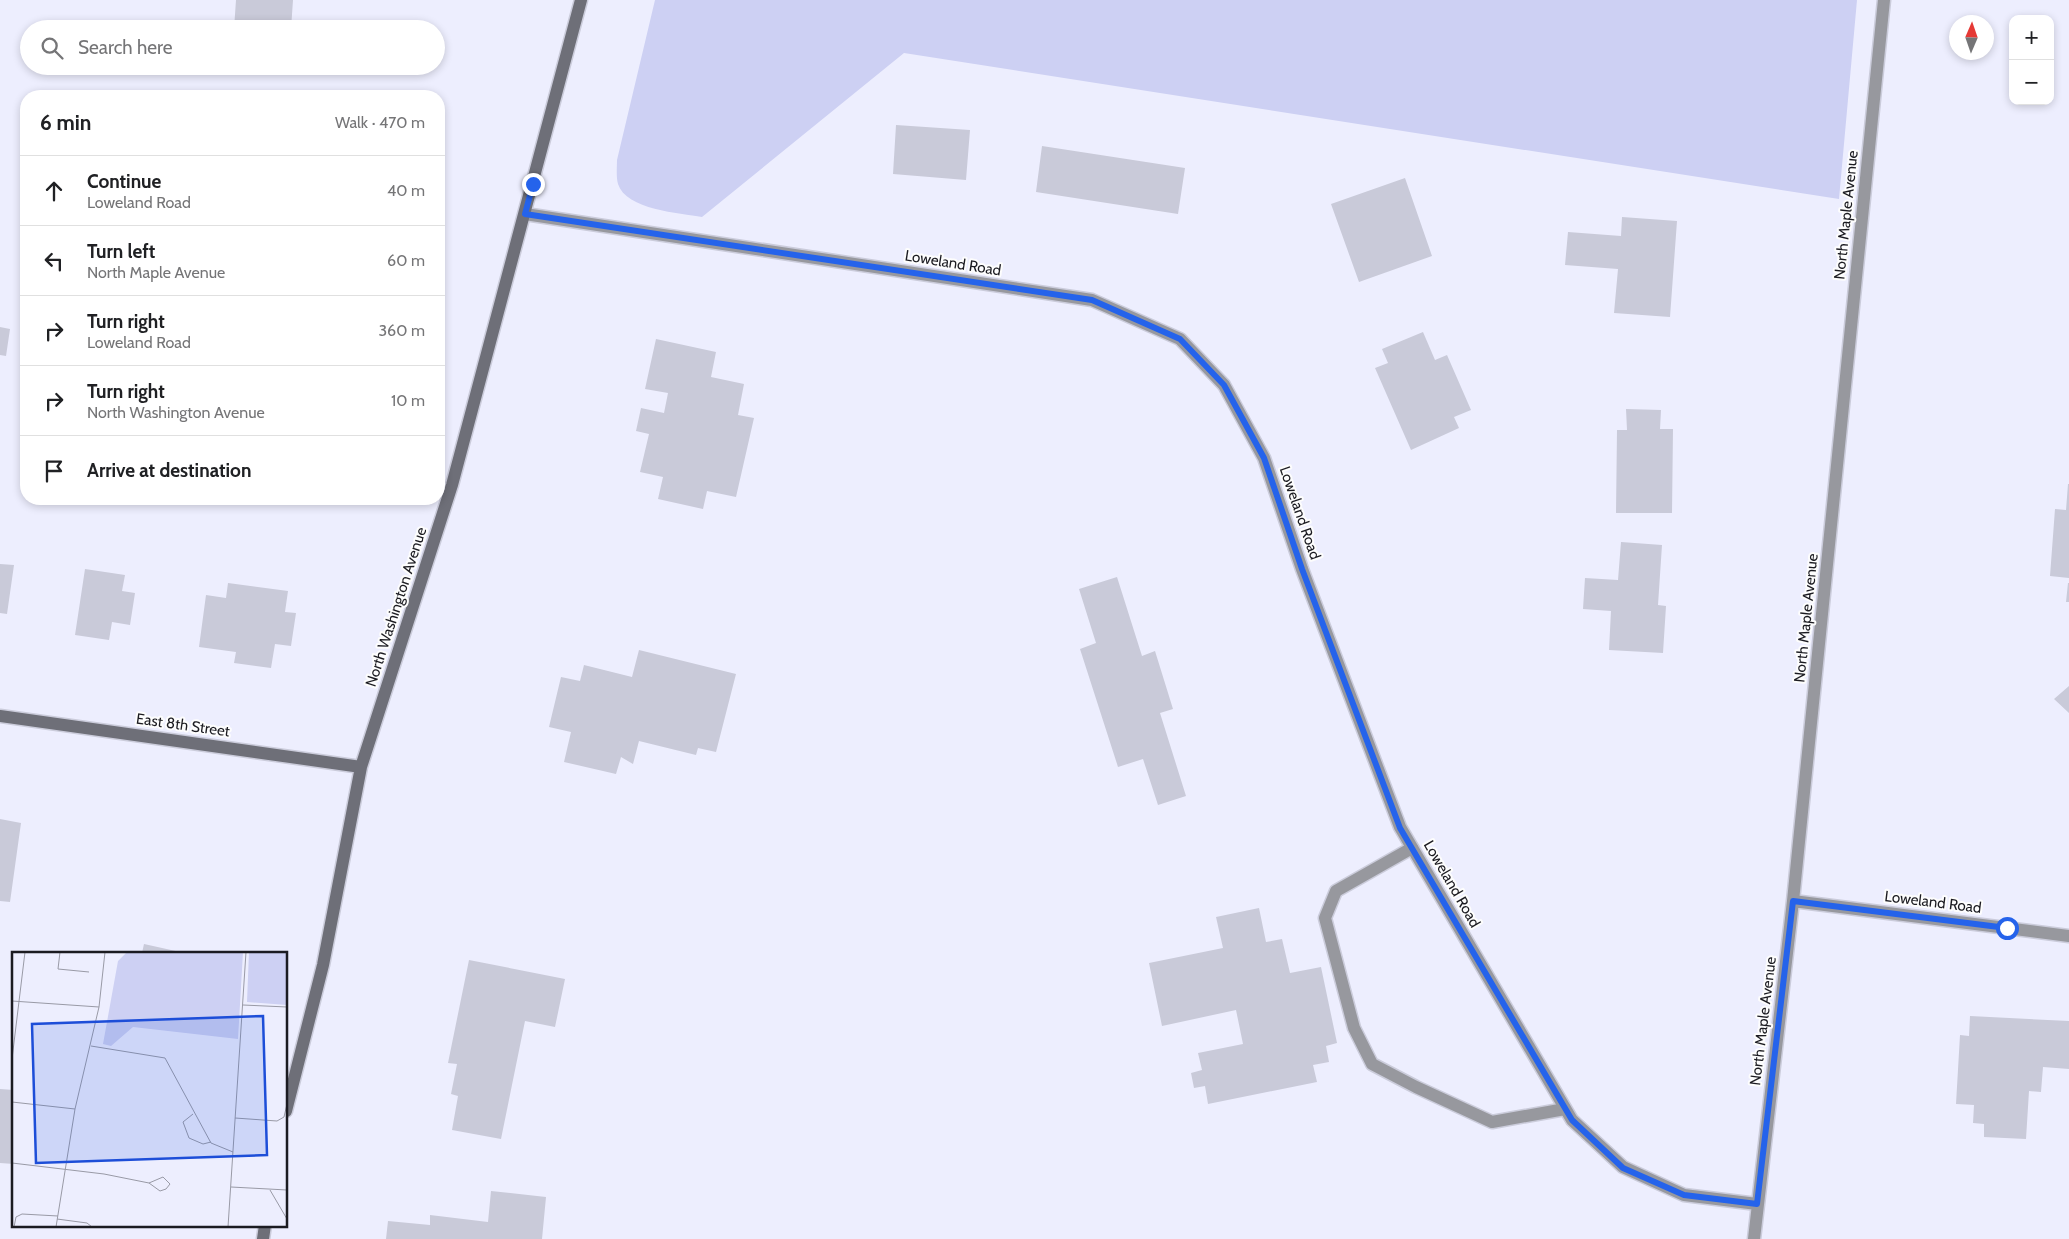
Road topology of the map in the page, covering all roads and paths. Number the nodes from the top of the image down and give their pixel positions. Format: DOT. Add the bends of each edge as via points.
graph roads {
  1 [pos="581,0"];
  2 [pos="1884,0"];
  3 [pos="525,214"];
  4 [pos="0,716"];
  5 [pos="361,767"];
  6 [pos="1412,848"];
  7 [pos="1793,901"];
  8 [pos="2069,936"];
  9 [pos="288,1104"];
  10 [pos="1565,1109"];
  11 [pos="1757,1204"];
  12 [pos="265,1226"];
  13 [pos="263,1239"];
  14 [pos="1754,1239"];
  1 -- 3 [label="main road, North Washington Avenue"];
  2 -- 7 [label="street, North Maple Avenue"];
  3 -- 5 [label="main road, North Washington Avenue" via="452,485"];
  3 -- 6 [label="street, Loweland Road" via="1092,300 1180,339 1224,385 1264,458 1309,588 1400,828"];
  4 -- 5 [label="main road, East 8th Street"];
  5 -- 9 [label="main road, North Washington Avenue" via="323,965"];
  6 -- 10 [label="street, Loweland Road"];
  6 -- 10 [label="street" via="1336,891 1325,918 1354,1028 1372,1064 1492,1122"];
  7 -- 8 [label="street, Loweland Road"];
  7 -- 11 [label="street, North Maple Avenue"];
  10 -- 11 [label="street, Loweland Road" via="1572,1120 1623,1168 1684,1195"];
  11 -- 14 [label="street, North Maple Avenue"];
  12 -- 13 [label="main road"];
}
